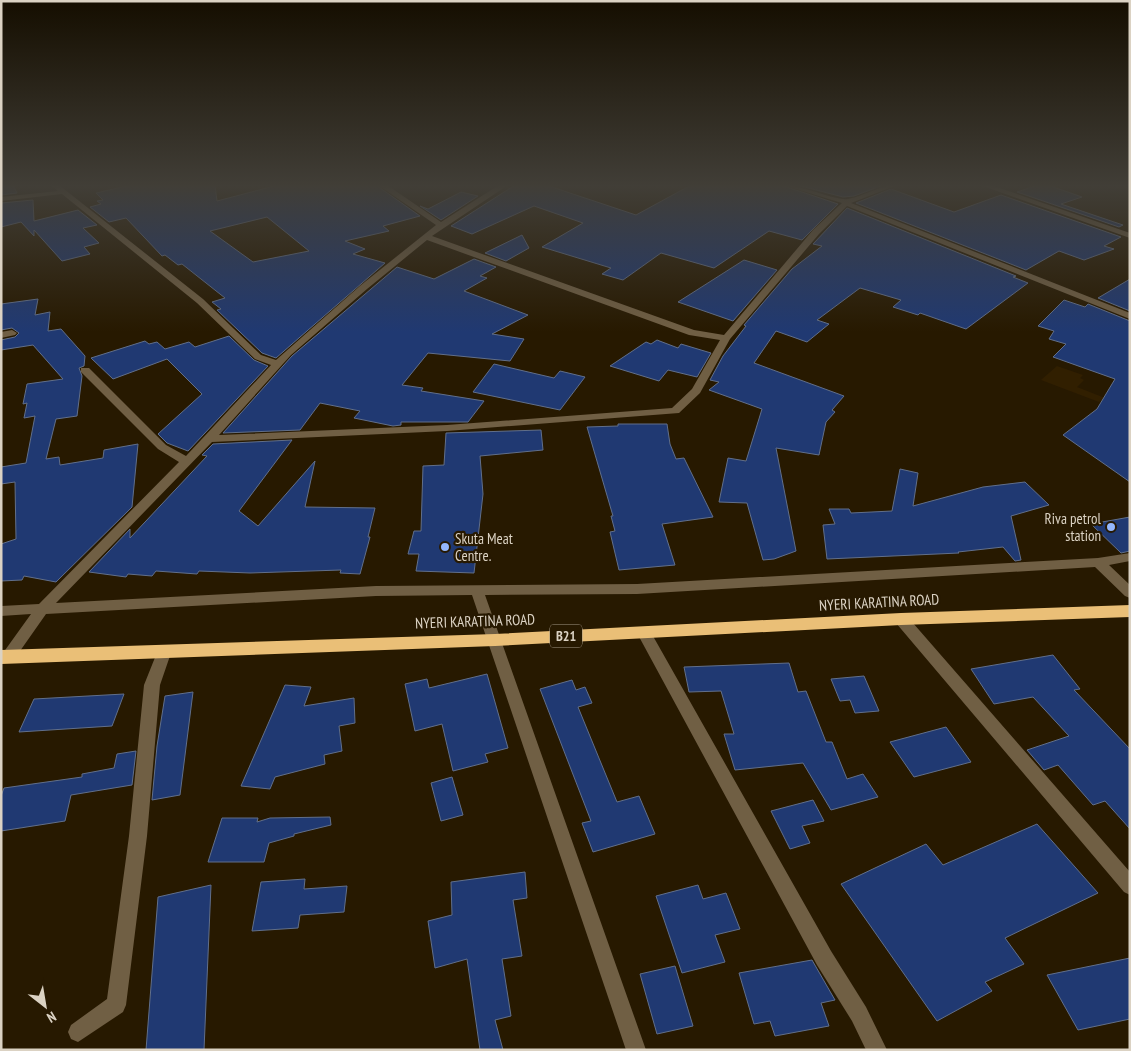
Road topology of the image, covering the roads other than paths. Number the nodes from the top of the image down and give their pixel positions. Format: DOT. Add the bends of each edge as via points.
graph roads {
  1 [pos="119,234"];
  2 [pos="430,234"];
  3 [pos="814,234"];
  4 [pos="925,234"];
  5 [pos="426,237"];
  6 [pos="1130,316"];
  7 [pos="12,333"];
  8 [pos="1,335"];
  9 [pos="726,338"];
  10 [pos="278,364"];
  11 [pos="84,370"];
  12 [pos="209,439"];
  13 [pos="187,462"];
  14 [pos="1130,557"];
  15 [pos="1098,562"];
  16 [pos="477,591"];
  17 [pos="1130,593"];
  18 [pos="42,609"];
  19 [pos="1,611"];
  20 [pos="1130,611"];
  21 [pos="901,619"];
  22 [pos="644,633"];
  23 [pos="495,640"];
  24 [pos="165,650"];
  25 [pos="5,657"];
  26 [pos="1130,886"];
  27 [pos="78,1032"];
  28 [pos="636,1050"];
  29 [pos="878,1050"];
  1 -- 10 [label="street" via="200,301 258,357"];
  2 -- 5 [label="street"];
  3 -- 9 [label="street"];
  4 -- 6 [label="street"];
  5 -- 9 [label="street" via="692,333"];
  5 -- 10 [label="street"];
  7 -- 8 [label="street"];
  9 -- 12 [label="street" via="696,391 675,411 447,428"];
  10 -- 12 [label="street"];
  11 -- 13 [label="street" via="162,447"];
  12 -- 13 [label="street"];
  13 -- 18 [label="street"];
  14 -- 15 [label="street"];
  15 -- 16 [label="street" via="637,589"];
  15 -- 17 [label="street"];
  16 -- 18 [label="street" via="376,592"];
  16 -- 23 [label="street"];
  18 -- 19 [label="street"];
  18 -- 25 [label="street"];
  20 -- 21 [label="highway, NYERI KARATINA ROAD / B21"];
  21 -- 22 [label="highway, NYERI KARATINA ROAD / B21"];
  21 -- 26 [label="street"];
  22 -- 23 [label="highway, NYERI KARATINA ROAD / B21"];
  22 -- 29 [label="street"];
  23 -- 24 [label="highway, NYERI KARATINA ROAD / B21"];
  23 -- 28 [label="street"];
  24 -- 25 [label="highway, NYERI KARATINA ROAD / B21"];
  24 -- 27 [label="street" via="152,685 138,836 116,1005"];
}
